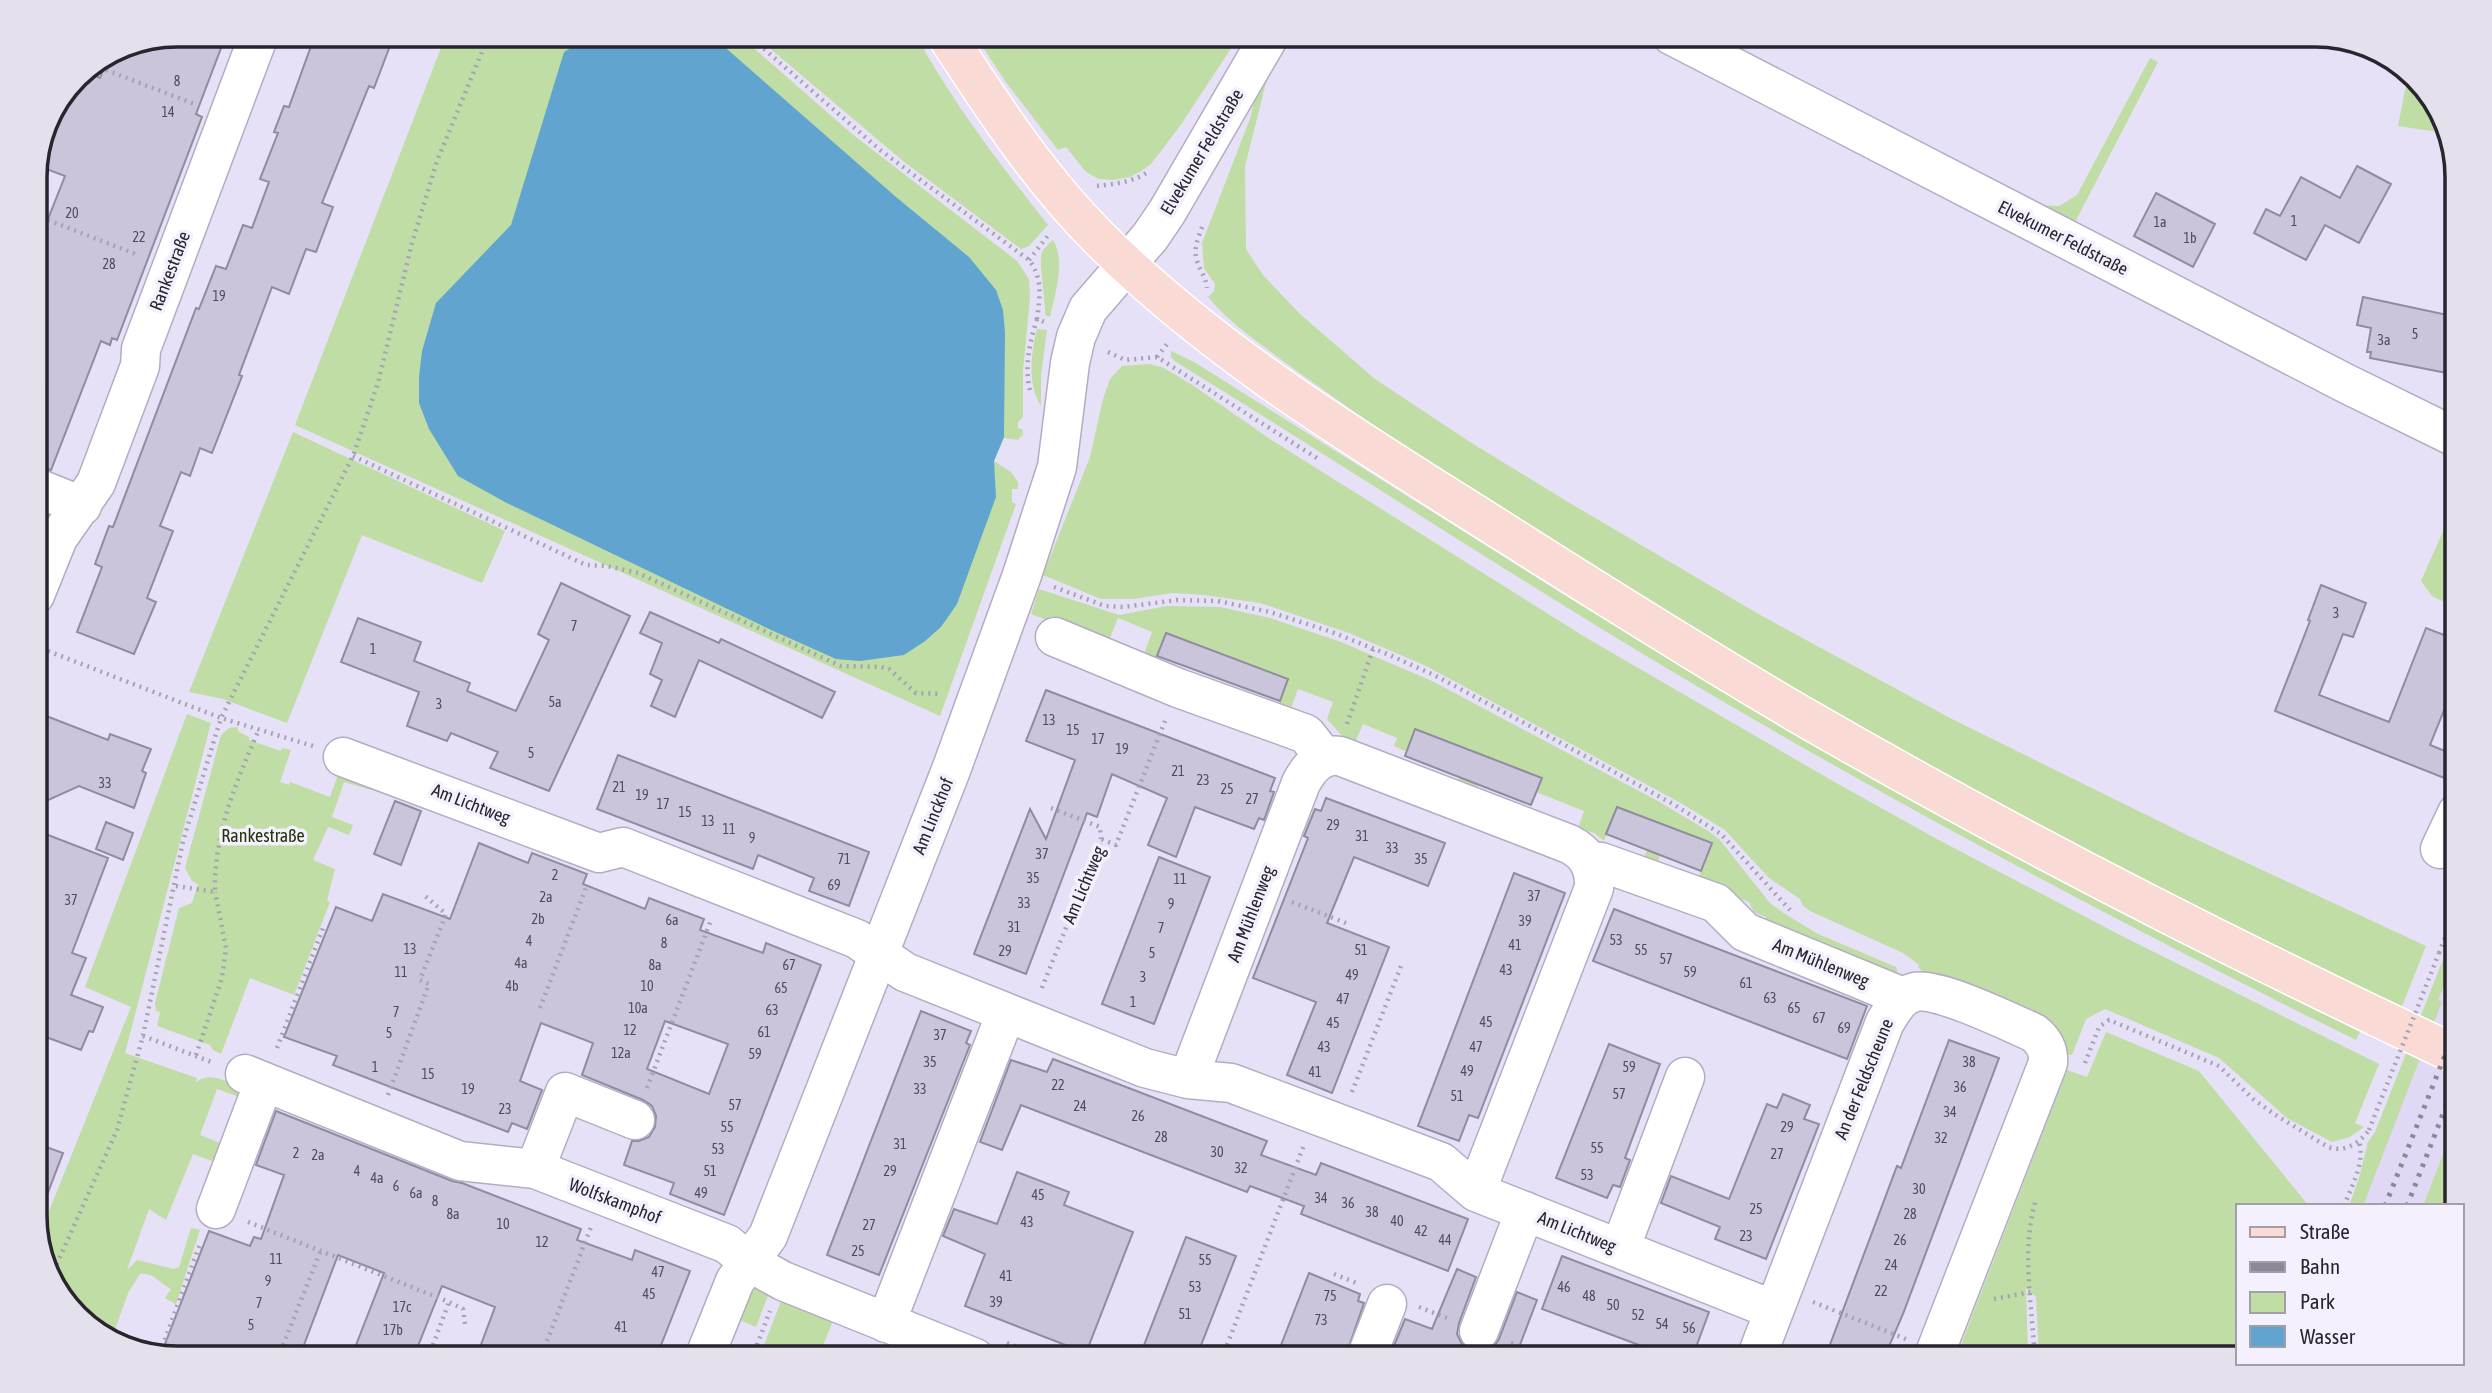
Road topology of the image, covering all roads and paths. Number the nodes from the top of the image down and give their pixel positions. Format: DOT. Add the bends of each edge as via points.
graph roads {
  1 [pos="1263,47"];
  2 [pos="1695,47"];
  3 [pos="254,48"];
  4 [pos="484,48"];
  5 [pos="954,48"];
  6 [pos="104,69"];
  7 [pos="228,117"];
  8 [pos="1152,169"];
  9 [pos="1072,209"];
  10 [pos="48,220"];
  11 [pos="1029,260"];
  12 [pos="1126,265"];
  13 [pos="172,267"];
  14 [pos="1037,318"];
  15 [pos="1028,382"];
  16 [pos="2444,432"];
  17 [pos="353,456"];
  18 [pos="48,492"];
  19 [pos="82,506"];
  20 [pos="48,563"];
  21 [pos="1022,575"];
  22 [pos="1055,637"];
  23 [pos="1373,649"];
  24 [pos="48,651"];
  25 [pos="1178,688"];
  26 [pos="945,695"];
  27 [pos="221,718"];
  28 [pos="259,729"];
  29 [pos="295,740"];
  30 [pos="343,757"];
  31 [pos="1325,758"];
  32 [pos="1051,808"];
  33 [pos="1101,839"];
  34 [pos="2445,839"];
  35 [pos="2440,849"];
  36 [pos="599,853"];
  37 [pos="1590,863"];
  38 [pos="176,886"];
  39 [pos="725,887"];
  40 [pos="1260,890"];
  41 [pos="215,892"];
  42 [pos="424,895"];
  43 [pos="1797,915"];
  44 [pos="1346,923"];
  45 [pos="323,928"];
  46 [pos="2445,938"];
  47 [pos="877,954"];
  48 [pos="1401,966"];
  49 [pos="1903,997"];
  50 [pos="540,1008"];
  51 [pos="1017,1017"];
  52 [pos="143,1036"];
  53 [pos="2445,1049"];
  54 [pos="196,1055"];
  55 [pos="2048,1063"];
  56 [pos="242,1073"];
  57 [pos="1685,1077"];
  58 [pos="1188,1079"];
  59 [pos="384,1105"];
  60 [pos="1328,1119"];
  61 [pos="635,1120"];
  62 [pos="2359,1141"];
  63 [pos="535,1170"];
  64 [pos="1476,1192"];
  65 [pos="603,1196"];
  66 [pos="2036,1197"];
  67 [pos="2345,1204"];
  68 [pos="216,1209"];
  69 [pos="1525,1211"];
  70 [pos="200,1244"];
  71 [pos="1620,1249"];
  72 [pos="321,1250"];
  73 [pos="749,1262"];
  74 [pos="57,1264"];
  75 [pos="1334,1274"];
  76 [pos="783,1282"];
  77 [pos="1392,1300"];
  78 [pos="449,1302"];
  79 [pos="1789,1305"];
  80 [pos="886,1323"];
  81 [pos="465,1324"];
  82 [pos="1479,1331"];
  83 [pos="163,1345"];
  84 [pos="283,1346"];
  85 [pos="432,1346"];
  86 [pos="545,1346"];
  87 [pos="709,1346"];
  88 [pos="757,1346"];
  89 [pos="944,1346"];
  90 [pos="1227,1346"];
  91 [pos="1371,1346"];
  92 [pos="1518,1346"];
  93 [pos="1763,1346"];
  94 [pos="1914,1346"];
  95 [pos="1921,1346"];
  96 [pos="2034,1346"];
  1 -- 12 [label="street, Elvekumer Feldstraße" via="1167,212"];
  2 -- 16 [label="street, Elvekumer Feldstraße"];
  3 -- 7 [label="street, Rankestraße"];
  4 -- 17 [label="path" via="437,161 378,383"];
  5 -- 9 [label="main road" via="1003,122"];
  6 -- 7 [label="path"];
  7 -- 13 [label="street, Rankestraße"];
  8 -- 9 [label="path" via="1116,184 1093,186"];
  9 -- 11 [label="path"];
  9 -- 12 [label="main road"];
  10 -- 13 [label="path"];
  12 -- 21 [label="street, Am Linckhof" via="1088,309 1076,337 1057,467"];
  12 -- 53 [label="main road" via="1198,327 1343,430 1746,682 2112,886"];
  13 -- 19 [label="street, Rankestraße" via="96,483"];
  14 -- 15 [label="path"];
  17 -- 26 [label="path" via="586,565 625,569 841,666 881,667 916,693"];
  17 -- 27 [label="path"];
  18 -- 19 [label="street"];
  19 -- 20 [label="street, Rankestraße" via="58,538"];
  21 -- 23 [label="path" via="1105,606 1217,601 1270,612"];
  21 -- 47 [label="street, Am Linckhof" via="951,771"];
  22 -- 25 [label="street"];
  23 -- 31 [label="path" via="1349,722"];
  23 -- 43 [label="path" via="1434,675 1721,834"];
  24 -- 27 [label="path"];
  25 -- 31 [label="street" via="1306,734"];
  25 -- 33 [label="path, Am Lichtweg" via="1116,845"];
  27 -- 28 [label="path"];
  27 -- 38 [label="path" via="183,841"];
  28 -- 29 [label="path"];
  28 -- 41 [label="path" via="223,823 215,861"];
  30 -- 36 [label="street, Am Lichtweg"];
  31 -- 37 [label="street, Am Mühlenweg" via="1340,756 1569,844"];
  31 -- 40 [label="street, Am Mühlenweg" via="1311,767 1301,783"];
  32 -- 33 [label="path" via="1100,827"];
  33 -- 51 [label="path, Am Lichtweg"];
  34 -- 35 [label="street"];
  36 -- 39 [label="street, Am Lichtweg" via="623,847"];
  36 -- 50 [label="path"];
  37 -- 49 [label="street, Am Mühlenweg" via="1601,862 1716,903 1745,932"];
  37 -- 64 [label="street" via="1594,888"];
  38 -- 41 [label="path"];
  38 -- 52 [label="path"];
  39 -- 47 [label="street, Am Lichtweg" via="858,939"];
  39 -- 61 [label="path"];
  40 -- 44 [label="path"];
  40 -- 58 [label="street, Am Mühlenweg"];
  41 -- 54 [label="path" via="226,948 222,978"];
  42 -- 59 [label="path" via="446,914 419,980 429,984"];
  45 -- 56 [label="path"];
  46 -- 62 [label="path, bridge" via="2369,1130"];
  47 -- 51 [label="street, Am Lichtweg" via="905,972"];
  47 -- 73 [label="street, Am Linckhof" via="768,1236"];
  48 -- 60 [label="path"];
  49 -- 55 [label="street" via="1919,990 1936,993 2034,1033 2046,1046"];
  49 -- 79 [label="street, An der Feldscheune" via="1885,1023"];
  51 -- 58 [label="street, Am Lichtweg" via="1145,1068"];
  51 -- 80 [label="street"];
  52 -- 54 [label="path"];
  52 -- 74 [label="path" via="117,1130"];
  54 -- 56 [label="path"];
  55 -- 62 [label="path" via="2083,1067 2099,1027 2109,1020 2219,1066 2253,1099 2328,1147 2341,1149"];
  55 -- 95 [label="street"];
  56 -- 63 [label="street, Wolfskamphof" via="460,1161"];
  56 -- 68 [label="street"];
  57 -- 71 [label="street"];
  58 -- 60 [label="street, Am Lichtweg" via="1231,1083"];
  60 -- 64 [label="street, Am Lichtweg" via="1441,1163"];
  60 -- 90 [label="path"];
  61 -- 63 [label="street" via="565,1092"];
  62 -- 67 [label="path" via="2362,1151 2357,1174"];
  63 -- 65 [label="street, Wolfskamphof"];
  64 -- 69 [label="street, Am Lichtweg"];
  65 -- 73 [label="street, Wolfskamphof" via="727,1244"];
  65 -- 86 [label="path"];
  66 -- 96 [label="path" via="2029,1256"];
  68 -- 72 [label="path"];
  69 -- 71 [label="street, Am Lichtweg"];
  69 -- 82 [label="street"];
  70 -- 83 [label="path"];
  71 -- 79 [label="street, Am Lichtweg"];
  72 -- 78 [label="path"];
  72 -- 84 [label="path"];
  73 -- 76 [label="street, Wolfskamphof"];
  73 -- 87 [label="street, Am Linckhof" via="732,1287"];
  75 -- 77 [label="path"];
  76 -- 80 [label="street, Wolfskamphof"];
  76 -- 88 [label="path"];
  77 -- 82 [label="path"];
  77 -- 91 [label="street"];
  78 -- 81 [label="path" via="463,1309"];
  78 -- 85 [label="path"];
  79 -- 93 [label="street"];
  79 -- 94 [label="path"];
  80 -- 89 [label="street, Wolfskamphof"];
  82 -- 92 [label="path"];
}
